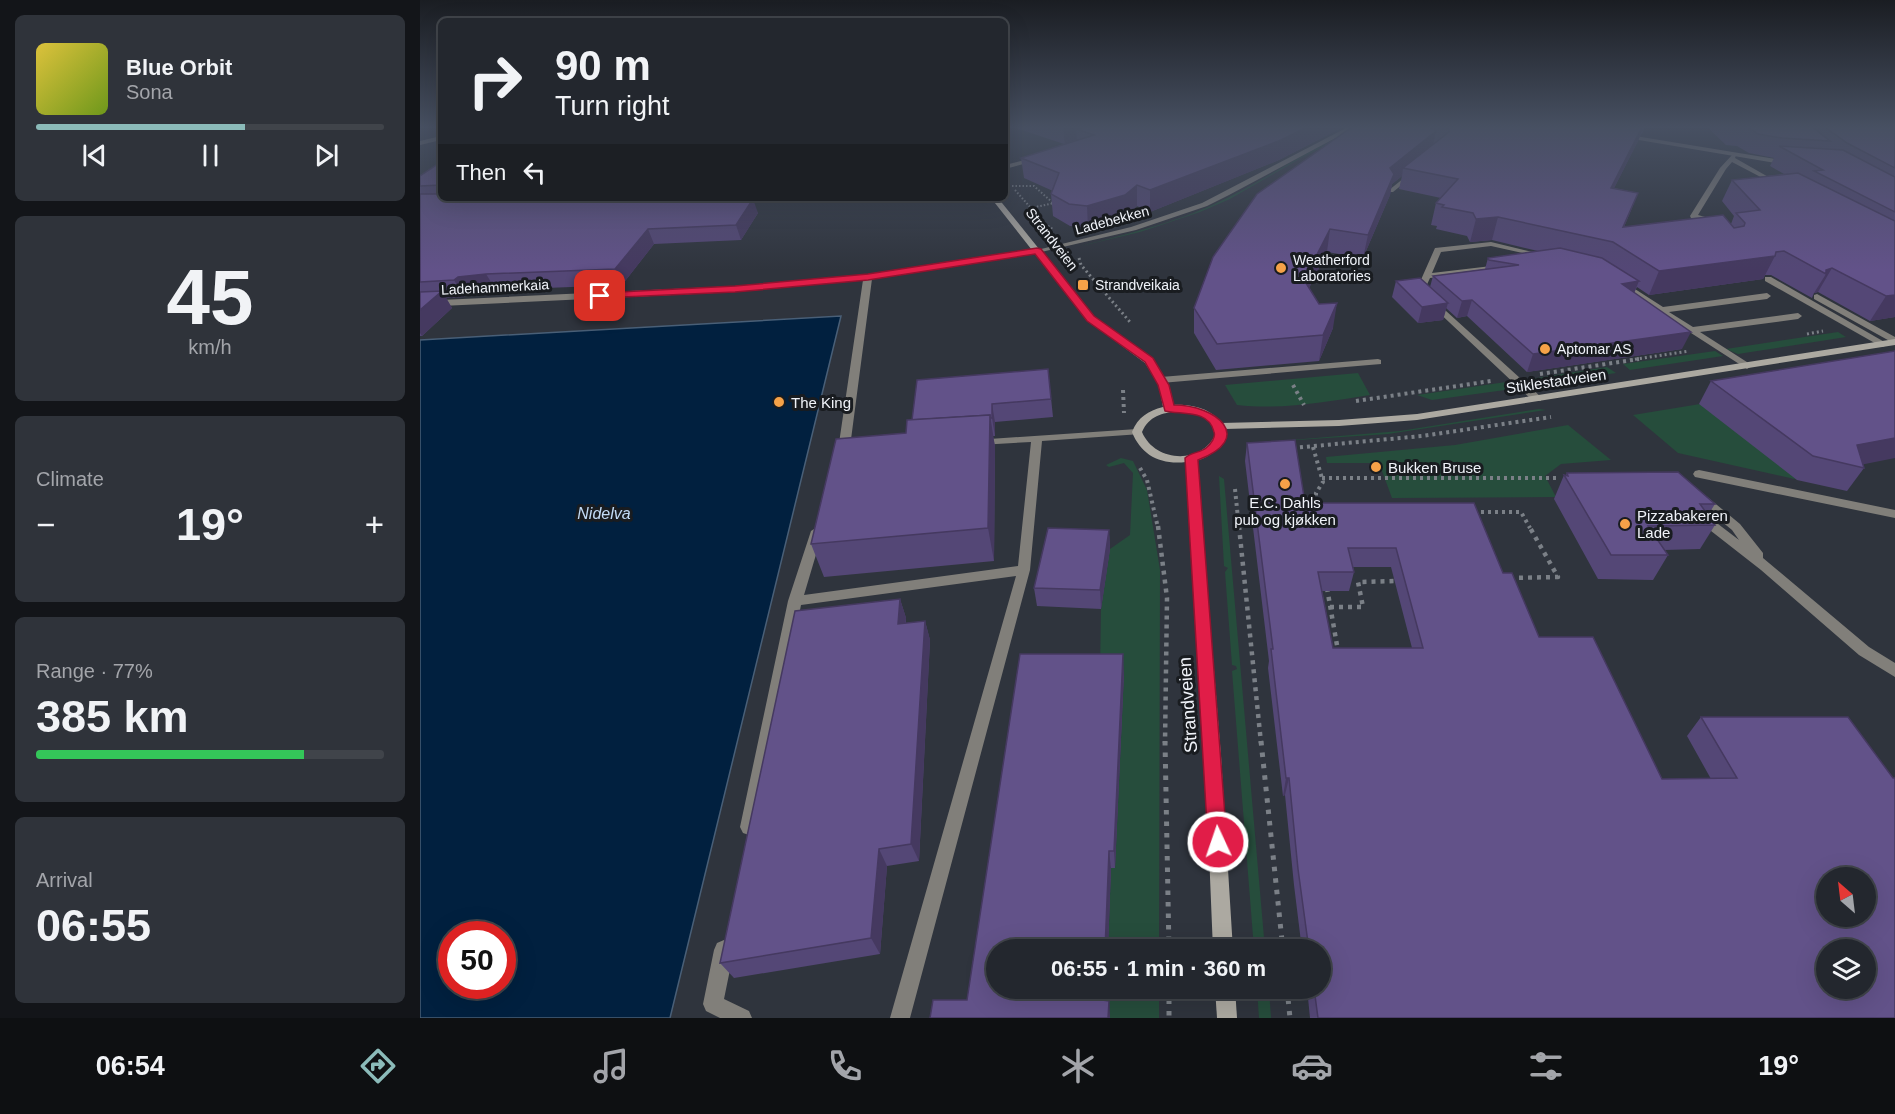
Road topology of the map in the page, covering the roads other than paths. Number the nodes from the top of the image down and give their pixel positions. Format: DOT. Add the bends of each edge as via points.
graph roads {
  1 [pos="1260,175"];
  2 [pos="1411,175"];
  3 [pos="1719,175"];
  4 [pos="1762,175"];
  5 [pos="1785,188"];
  6 [pos="1391,191"];
  7 [pos="996,201"];
  8 [pos="1718,231"];
  9 [pos="1037,251"];
  10 [pos="1536,262"];
  11 [pos="1514,265"];
  12 [pos="1608,275"];
  13 [pos="1426,276"];
  14 [pos="868,277"];
  15 [pos="1768,279"];
  16 [pos="1767,296"];
  17 [pos="1817,297"];
  18 [pos="420,304"];
  19 [pos="1661,310"];
  20 [pos="1798,316"];
  21 [pos="1691,330"];
  22 [pos="1895,342"];
  23 [pos="1882,344"];
  24 [pos="1378,362"];
  25 [pos="1747,366"];
  26 [pos="1161,380"];
  27 [pos="1537,399"];
  28 [pos="1169,409"];
  29 [pos="1219,426"];
  30 [pos="1137,432"];
  31 [pos="1037,439"];
  32 [pos="968,443"];
  33 [pos="846,453"];
  34 [pos="1191,458"];
  35 [pos="1699,474"];
  36 [pos="1690,490"];
  37 [pos="1692,510"];
  38 [pos="823,514"];
  39 [pos="1895,514"];
  40 [pos="1766,567"];
  41 [pos="1024,570"];
  42 [pos="795,601"];
  43 [pos="1895,671"];
  44 [pos="746,843"];
  45 [pos="727,935"];
  46 [pos="1222,939"];
  47 [pos="1226,999"];
  48 [pos="742,1018"];
  49 [pos="900,1018"];
  50 [pos="1227,1018"];
  1 -- 9 [label="street, Ladebekken" via="1191,209"];
  2 -- 6 [label="street"];
  3 -- 8 [label="street" via="1694,216 1717,223"];
  4 -- 5 [label="street"];
  7 -- 9 [label="main road, Strandveien"];
  9 -- 14 [label="street, Ladehammerkaia"];
  9 -- 26 [label="main road, Strandveien" via="1090,318 1149,360"];
  10 -- 13 [label="street" via="1547,259 1491,244 1438,250"];
  11 -- 13 [label="street"];
  12 -- 19 [label="street"];
  13 -- 27 [label="street" via="1420,291"];
  14 -- 18 [label="street, Ladehammerkaia" via="735,289"];
  14 -- 33 [label="street"];
  15 -- 23 [label="street"];
  16 -- 19 [label="street"];
  17 -- 22 [label="street"];
  19 -- 21 [label="street"];
  20 -- 21 [label="street"];
  21 -- 25 [label="street"];
  22 -- 23 [label="main road, Stiklestadveien"];
  23 -- 25 [label="main road, Stiklestadveien"];
  24 -- 26 [label="street"];
  25 -- 27 [label="main road, Stiklestadveien"];
  26 -- 28 [label="main road, Strandveien"];
  27 -- 29 [label="main road, Stiklestadveien" via="1417,417"];
  28 -- 29 [label="main road" via="1203,413"];
  28 -- 30 [label="main road" via="1144,419"];
  29 -- 34 [label="main road" via="1217,445"];
  30 -- 31 [label="street"];
  30 -- 34 [label="main road" via="1148,451 1168,458"];
  31 -- 32 [label="street"];
  31 -- 41 [label="street"];
  34 -- 46 [label="main road, Strandveien"];
  35 -- 39 [label="street"];
  36 -- 40 [label="street" via="1736,526"];
  37 -- 40 [label="street"];
  38 -- 42 [label="street"];
  40 -- 43 [label="street" via="1864,651"];
  41 -- 42 [label="street"];
  41 -- 49 [label="street"];
  42 -- 44 [label="street"];
  45 -- 48 [label="street" via="713,1004"];
  47 -- 50 [label="main road"];
}
